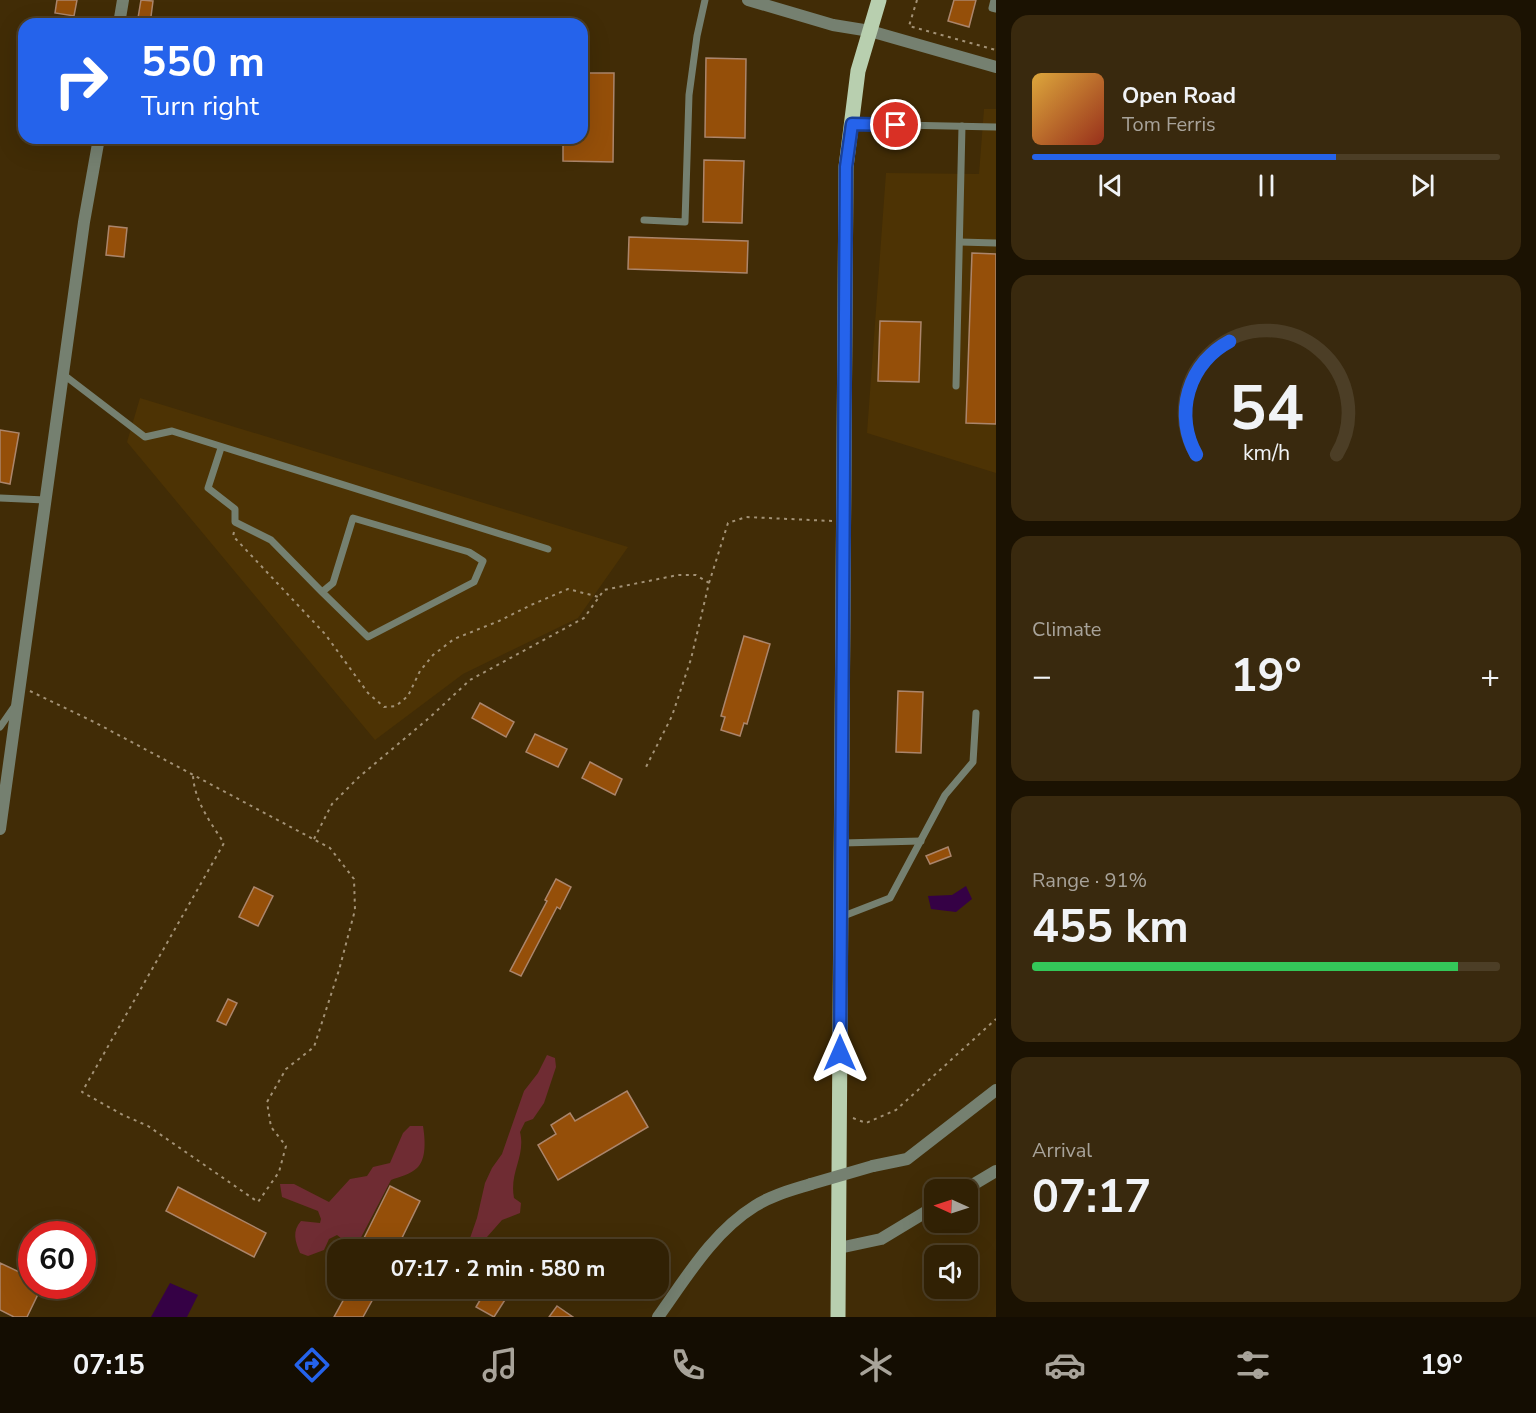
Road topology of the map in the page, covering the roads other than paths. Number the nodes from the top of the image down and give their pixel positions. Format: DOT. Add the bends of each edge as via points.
graph roads {
  1 [pos="123,0"];
  2 [pos="705,0"];
  3 [pos="748,0"];
  4 [pos="879,0"];
  5 [pos="994,0"];
  6 [pos="996,9"];
  7 [pos="120,18"];
  8 [pos="870,31"];
  9 [pos="996,67"];
  10 [pos="852,124"];
  11 [pos="962,126"];
  12 [pos="996,127"];
  13 [pos="98,144"];
  14 [pos="644,220"];
  15 [pos="960,242"];
  16 [pos="996,243"];
  17 [pos="64,375"];
  18 [pos="956,386"];
  19 [pos="221,448"];
  20 [pos="0,498"];
  21 [pos="45,500"];
  22 [pos="549,549"];
  23 [pos="322,592"];
  24 [pos="17,703"];
  25 [pos="976,713"];
  26 [pos="0,727"];
  27 [pos="0,829"];
  28 [pos="921,841"];
  29 [pos="842,843"];
  30 [pos="841,917"];
  31 [pos="996,1090"];
  32 [pos="996,1171"];
  33 [pos="978,1181"];
  34 [pos="924,1213"];
  35 [pos="839,1248"];
  36 [pos="658,1317"];
  37 [pos="838,1317"];
  1 -- 7 [label="street"];
  2 -- 14 [label="lane" via="689,94 685,222"];
  3 -- 8 [label="street" via="833,25"];
  4 -- 8 [label="main road"];
  5 -- 6 [label="lane" via="992,8"];
  8 -- 9 [label="street"];
  8 -- 10 [label="main road" via="858,71"];
  10 -- 11 [label="lane"];
  10 -- 29 [label="main road" via="846,167"];
  11 -- 12 [label="lane"];
  11 -- 15 [label="lane"];
  13 -- 17 [label="street"];
  15 -- 16 [label="lane"];
  15 -- 18 [label="lane"];
  17 -- 19 [label="lane" via="145,437 172,431"];
  17 -- 21 [label="street"];
  19 -- 22 [label="lane"];
  19 -- 23 [label="lane" via="208,488 235,509 235,522 271,540"];
  20 -- 21 [label="lane"];
  21 -- 24 [label="street"];
  23 -- 23 [label="lane" via="333,583 352,518 469,552 483,561 474,582 368,637"];
  24 -- 26 [label="lane"];
  24 -- 27 [label="street"];
  25 -- 28 [label="lane" via="973,762 945,795"];
  28 -- 29 [label="lane"];
  28 -- 30 [label="lane" via="890,898"];
  29 -- 30 [label="main road"];
  30 -- 35 [label="main road"];
  31 -- 36 [label="street, bridge" via="907,1159 767,1199 740,1217 699,1259"];
  32 -- 33 [label="street"];
  34 -- 35 [label="street" via="881,1239"];
  35 -- 37 [label="main road"];
}
